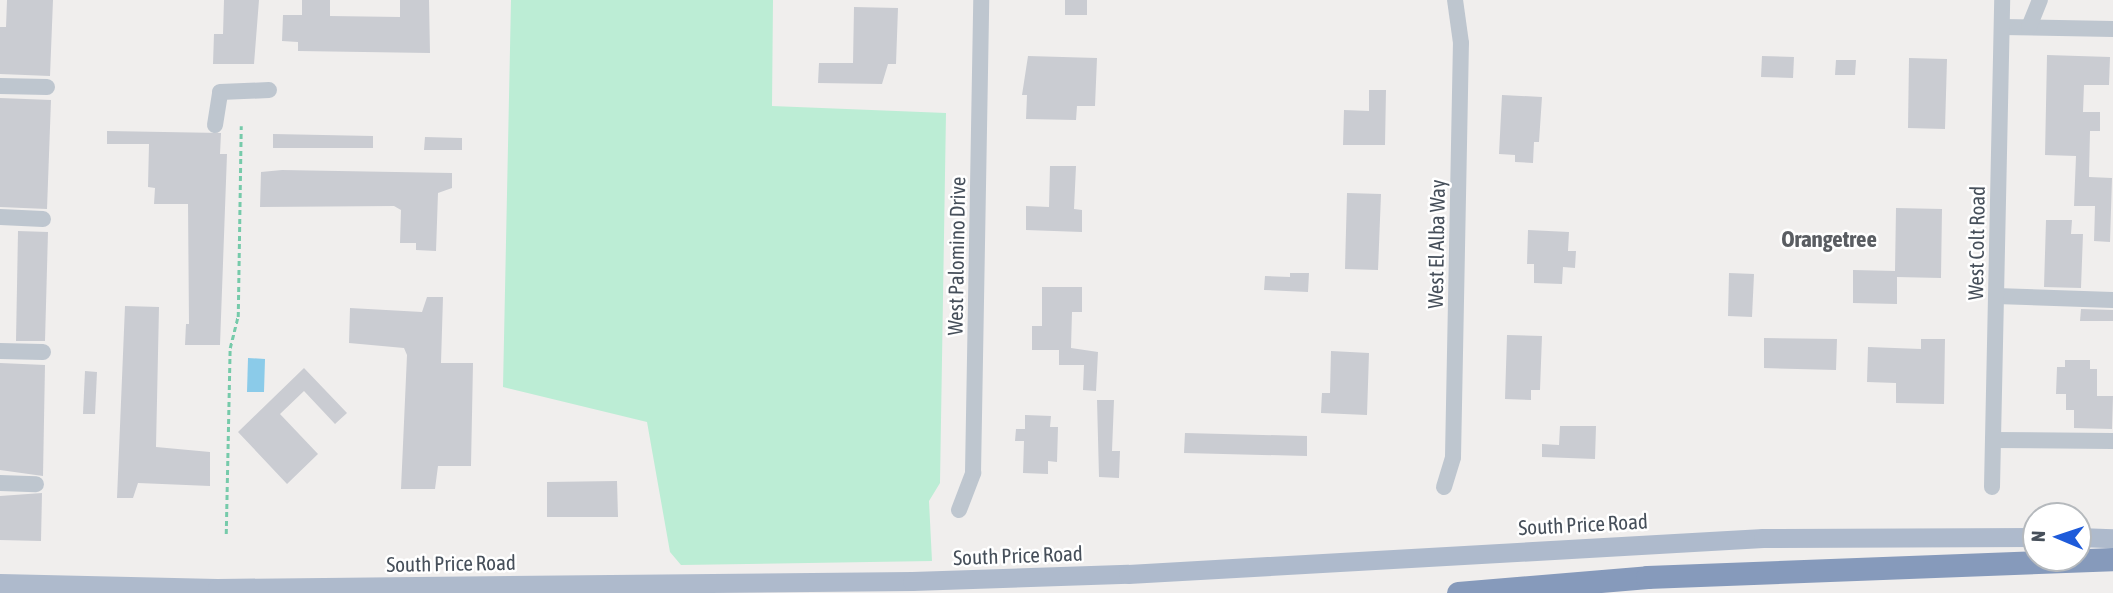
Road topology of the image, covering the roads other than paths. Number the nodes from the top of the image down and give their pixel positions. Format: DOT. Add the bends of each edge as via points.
graph roads {
  1 [pos="981,0"];
  2 [pos="1455,0"];
  3 [pos="2002,0"];
  4 [pos="2040,0"];
  5 [pos="2002,27"];
  6 [pos="2029,27"];
  7 [pos="2113,29"];
  8 [pos="0,86"];
  9 [pos="47,87"];
  10 [pos="270,90"];
  11 [pos="215,125"];
  12 [pos="0,217"];
  13 [pos="43,219"];
  14 [pos="1996,296"];
  15 [pos="2113,300"];
  16 [pos="0,351"];
  17 [pos="43,352"];
  18 [pos="1993,440"];
  19 [pos="2112,441"];
  20 [pos="0,483"];
  21 [pos="36,484"];
  22 [pos="1444,487"];
  23 [pos="1992,487"];
  24 [pos="959,510"];
  25 [pos="2022,537"];
  26 [pos="2092,537"];
  27 [pos="2113,538"];
  28 [pos="2113,559"];
  29 [pos="0,583"];
  30 [pos="496,589"];
  31 [pos="1458,593"];
  1 -- 24 [label="street, West Palomino Drive" via="973,473"];
  2 -- 22 [label="street, West El Alba Way" via="1461,43 1453,433"];
  3 -- 5 [label="street, West Colt Road"];
  4 -- 6 [label="street"];
  5 -- 6 [label="street"];
  5 -- 14 [label="street, West Colt Road"];
  6 -- 7 [label="street"];
  8 -- 9 [label="street"];
  10 -- 11 [label="street" via="220,92"];
  12 -- 13 [label="street"];
  14 -- 15 [label="street"];
  14 -- 18 [label="street, West Colt Road"];
  16 -- 17 [label="street"];
  18 -- 19 [label="street"];
  18 -- 23 [label="street, West Colt Road"];
  20 -- 21 [label="street"];
  25 -- 30 [label="main road, South Price Road" via="1763,538 1128,574"];
  26 -- 27 [label="main road"];
  28 -- 31 [label="highway" via="1647,577"];
  29 -- 30 [label="main road, South Price Road"];
}
